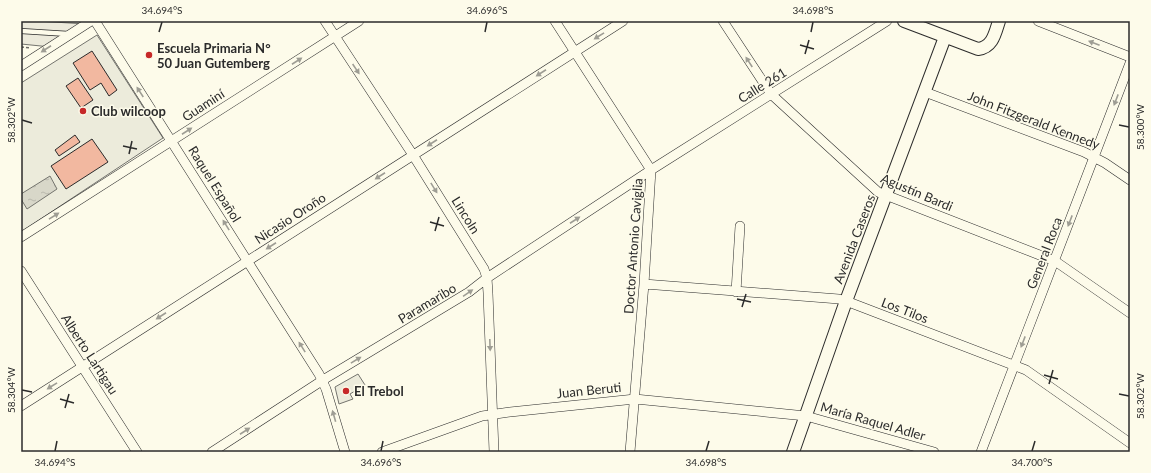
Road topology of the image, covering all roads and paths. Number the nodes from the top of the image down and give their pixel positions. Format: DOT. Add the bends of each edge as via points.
graph roads {
  1 [pos="91,21"];
  2 [pos="95,21"];
  3 [pos="325,21"];
  4 [pos="359,21"];
  5 [pos="555,21"];
  6 [pos="623,21"];
  7 [pos="723,21"];
  8 [pos="887,21"];
  9 [pos="904,21"];
  10 [pos="999,21"];
  11 [pos="1038,21"];
  12 [pos="21,31"];
  13 [pos="70,34"];
  14 [pos="335,37"];
  15 [pos="945,37"];
  16 [pos="574,52"];
  17 [pos="1130,57"];
  18 [pos="1130,63"];
  19 [pos="21,66"];
  20 [pos="925,92"];
  21 [pos="771,94"];
  22 [pos="172,141"];
  23 [pos="413,155"];
  24 [pos="1094,157"];
  25 [pos="651,170"];
  26 [pos="1130,180"];
  27 [pos="886,196"];
  28 [pos="740,226"];
  29 [pos="21,237"];
  30 [pos="248,260"];
  31 [pos="1055,261"];
  32 [pos="21,271"];
  33 [pos="487,278"];
  34 [pos="644,284"];
  35 [pos="736,292"];
  36 [pos="846,301"];
  37 [pos="1130,312"];
  38 [pos="1014,364"];
  39 [pos="83,366"];
  40 [pos="323,380"];
  41 [pos="635,399"];
  42 [pos="21,406"];
  43 [pos="493,414"];
  44 [pos="806,416"];
  45 [pos="1130,443"];
  46 [pos="137,452"];
  47 [pos="212,452"];
  48 [pos="345,452"];
  49 [pos="382,452"];
  50 [pos="494,452"];
  51 [pos="630,452"];
  52 [pos="792,452"];
  53 [pos="934,452"];
  54 [pos="981,452"];
  1 -- 13 [label="street"];
  22 -- 2 [label="street, Raquel Español, one-way"];
  3 -- 14 [label="street, Lincoln"];
  4 -- 14 [label="street, Guaminí"];
  5 -- 16 [label="street, Doctor Antonio Caviglia"];
  6 -- 16 [label="street, Nicasio Oroño, one-way"];
  21 -- 7 [label="street, Agustín Bardi, one-way"];
  8 -- 21 [label="street, Calle 261"];
  9 -- 15 [label="street"];
  10 -- 15 [label="street" via="992,41 985,48 978,49"];
  17 -- 11 [label="street, one-way"];
  12 -- 13 [label="lane"];
  13 -- 19 [label="street, one-way"];
  22 -- 14 [label="street, Guaminí, one-way"];
  14 -- 23 [label="street, Lincoln, one-way"];
  15 -- 20 [label="street, Avenida Caseros"];
  16 -- 23 [label="street, Nicasio Oroño, one-way"];
  16 -- 25 [label="street, Doctor Antonio Caviglia"];
  18 -- 24 [label="street, General Roca, one-way"];
  20 -- 24 [label="street, John Fitzgerald Kennedy"];
  20 -- 27 [label="street, Avenida Caseros"];
  21 -- 25 [label="street, Calle 261"];
  21 -- 27 [label="street, Agustín Bardi" via="873,188"];
  29 -- 22 [label="street, Guaminí, one-way"];
  30 -- 22 [label="street, Raquel Español, one-way"];
  23 -- 30 [label="street, Nicasio Oroño, one-way"];
  23 -- 33 [label="street, Lincoln, one-way" via="477,256"];
  24 -- 26 [label="street, John Fitzgerald Kennedy"];
  24 -- 31 [label="street, General Roca, one-way"];
  33 -- 25 [label="street, Paramaribo, one-way"];
  25 -- 34 [label="street, Doctor Antonio Caviglia"];
  27 -- 31 [label="street, Agustín Bardi"];
  27 -- 36 [label="street, Avenida Caseros"];
  28 -- 35 [label="street"];
  30 -- 39 [label="street, Nicasio Oroño, one-way"];
  40 -- 30 [label="street, Raquel Español, one-way"];
  31 -- 37 [label="street, Agustín Bardi"];
  31 -- 38 [label="street, General Roca, one-way"];
  32 -- 39 [label="street, Alberto Lartigau"];
  40 -- 33 [label="street, Paramaribo, one-way" via="469,292"];
  33 -- 43 [label="street, Lincoln, one-way"];
  34 -- 35 [label="street, Los Tilos"];
  34 -- 41 [label="street, Doctor Antonio Caviglia"];
  35 -- 36 [label="street, Los Tilos"];
  36 -- 38 [label="street, Los Tilos"];
  36 -- 44 [label="street, Avenida Caseros"];
  38 -- 45 [label="street, Los Tilos" via="1034,375"];
  38 -- 54 [label="street, General Roca"];
  39 -- 42 [label="street, Nicasio Oroño, one-way"];
  39 -- 46 [label="street, Alberto Lartigau"];
  47 -- 40 [label="street, Paramaribo, one-way"];
  48 -- 40 [label="street, Raquel Español, one-way"];
  41 -- 43 [label="street, Juan Beruti"];
  41 -- 44 [label="street, Juan Beruti"];
  41 -- 51 [label="street, Doctor Antonio Caviglia"];
  43 -- 49 [label="street, Juan Beruti"];
  43 -- 50 [label="street, Lincoln"];
  44 -- 52 [label="street, Avenida Caseros"];
  44 -- 53 [label="street, María Raquel Adler"];
}
